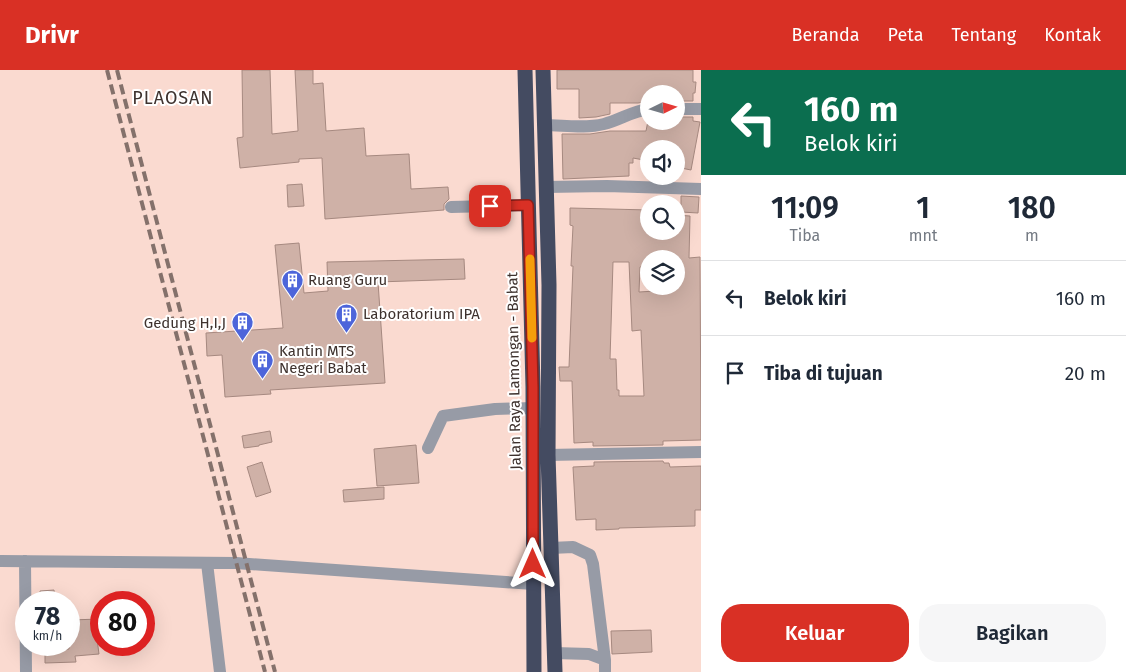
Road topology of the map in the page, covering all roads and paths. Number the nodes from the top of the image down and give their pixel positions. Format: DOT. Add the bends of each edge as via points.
graph roads {
  1 [pos="525,70"];
  2 [pos="543,70"];
  3 [pos="685,109"];
  4 [pos="701,109"];
  5 [pos="640,110"];
  6 [pos="544,125"];
  7 [pos="546,187"];
  8 [pos="701,189"];
  9 [pos="528,205"];
  10 [pos="451,207"];
  11 [pos="533,408"];
  12 [pos="428,448"];
  13 [pos="701,452"];
  14 [pos="548,455"];
  15 [pos="551,548"];
  16 [pos="0,561"];
  17 [pos="25,561"];
  18 [pos="207,564"];
  19 [pos="533,584"];
  20 [pos="554,653"];
  21 [pos="605,666"];
  22 [pos="26,672"];
  23 [pos="220,672"];
  24 [pos="534,672"];
  25 [pos="555,672"];
  1 -- 9 [label="highway, Jalan Raya Lamongan - Babat"];
  2 -- 6 [label="highway"];
  3 -- 4 [label="street"];
  5 -- 6 [label="street" via="602,125"];
  6 -- 7 [label="highway"];
  7 -- 8 [label="street"];
  7 -- 14 [label="highway"];
  9 -- 10 [label="street"];
  9 -- 11 [label="highway, Jalan Raya Lamongan - Babat"];
  11 -- 12 [label="street" via="443,416"];
  11 -- 19 [label="highway, Jalan Raya Lamongan - Babat"];
  13 -- 14 [label="street"];
  14 -- 15 [label="highway"];
  15 -- 20 [label="highway"];
  15 -- 21 [label="street" via="573,547 590,555"];
  16 -- 17 [label="street"];
  17 -- 18 [label="street"];
  17 -- 22 [label="street"];
  18 -- 19 [label="street" via="236,563"];
  18 -- 23 [label="street"];
  19 -- 24 [label="highway, Jalan Raya Lamongan - Babat"];
  20 -- 21 [label="street" via="589,654"];
  20 -- 25 [label="highway"];
}
